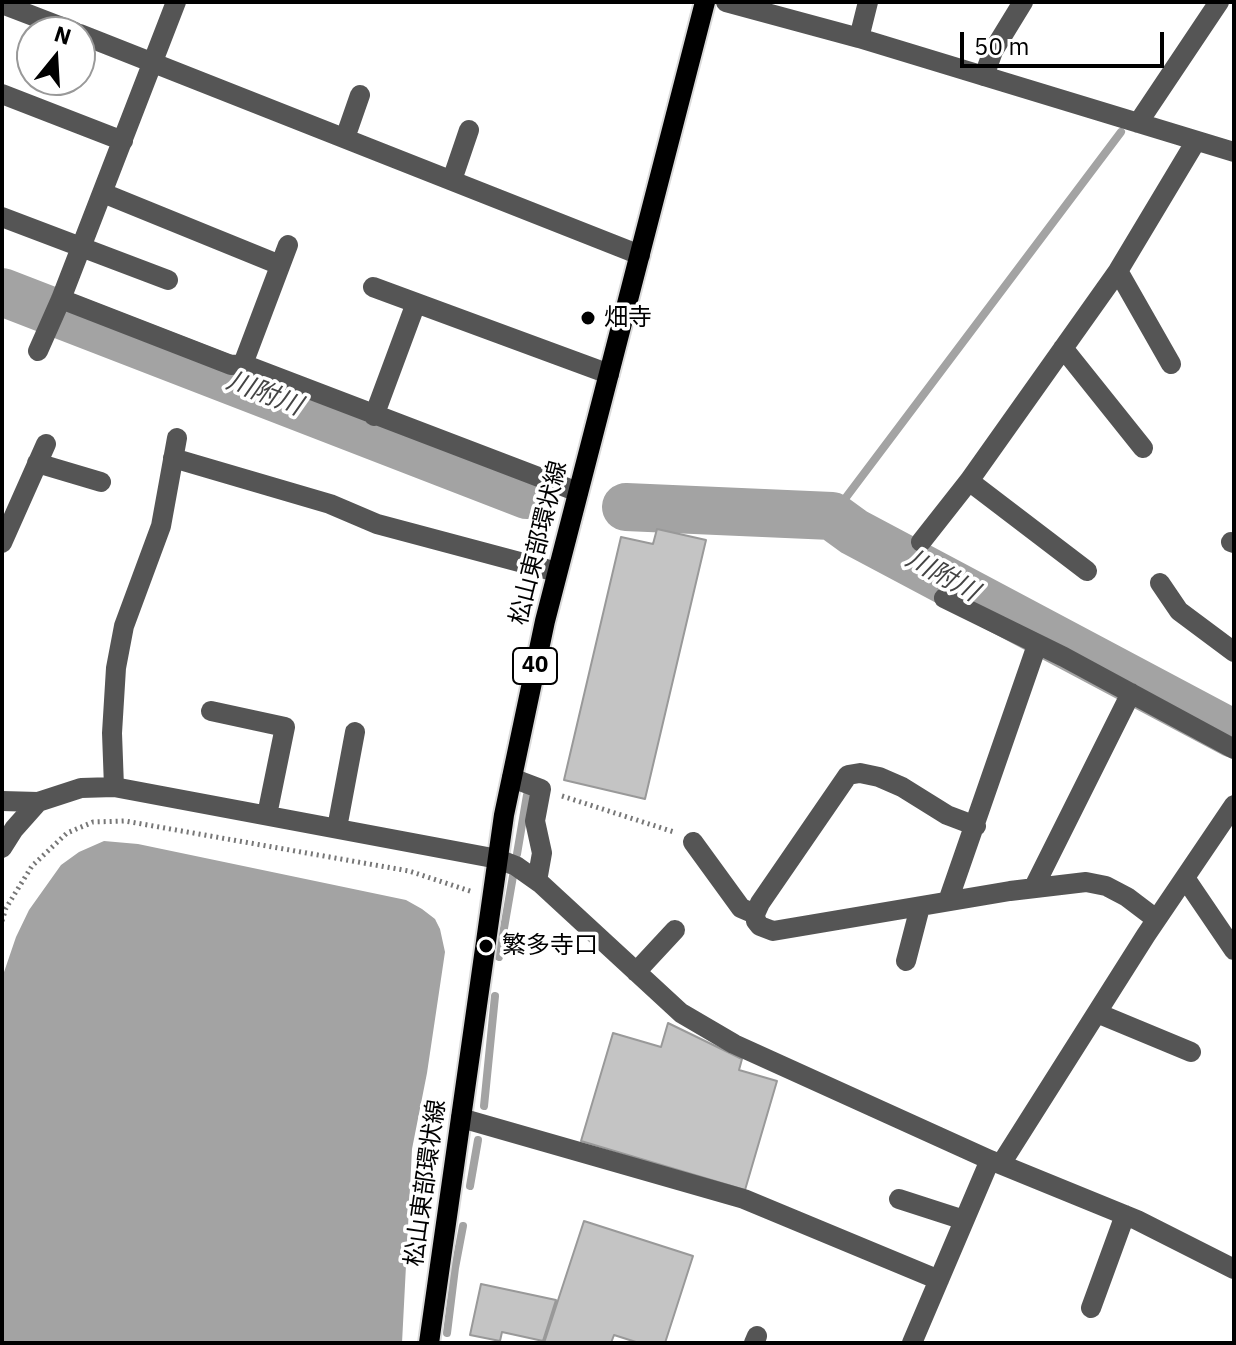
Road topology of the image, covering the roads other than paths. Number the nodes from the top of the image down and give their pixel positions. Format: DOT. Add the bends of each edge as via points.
graph roads {
  1 [pos="176,2"];
  2 [pos="705,2"];
  3 [pos="726,2"];
  4 [pos="868,2"];
  5 [pos="1023,2"];
  6 [pos="1219,2"];
  7 [pos="2,4"];
  8 [pos="49,11"];
  9 [pos="859,38"];
  10 [pos="96,40"];
  11 [pos="154,62"];
  12 [pos="984,76"];
  13 [pos="2,94"];
  14 [pos="360,95"];
  15 [pos="1138,123"];
  16 [pos="469,130"];
  17 [pos="345,138"];
  18 [pos="123,141"];
  19 [pos="1196,141"];
  20 [pos="1234,152"];
  21 [pos="452,180"];
  22 [pos="103,193"];
  23 [pos="2,217"];
  24 [pos="288,245"];
  25 [pos="81,247"];
  26 [pos="640,255"];
  27 [pos="280,265"];
  28 [pos="1118,271"];
  29 [pos="168,280"];
  30 [pos="373,287"];
  31 [pos="416,303"];
  32 [pos="58,307"];
  33 [pos="1063,348"];
  34 [pos="38,351"];
  35 [pos="243,364"];
  36 [pos="1171,364"];
  37 [pos="609,374"];
  38 [pos="374,416"];
  39 [pos="46,444"];
  40 [pos="1143,448"];
  41 [pos="37,463"];
  42 [pos="969,481"];
  43 [pos="101,482"];
  44 [pos="578,492"];
  45 [pos="921,542"];
  46 [pos="2,543"];
  47 [pos="1087,571"];
  48 [pos="557,572"];
  49 [pos="1160,583"];
  50 [pos="944,598"];
  51 [pos="1037,645"];
  52 [pos="1234,652"];
  53 [pos="1131,693"];
  54 [pos="211,711"];
  55 [pos="355,732"];
  56 [pos="1234,749"];
  57 [pos="512,778"];
  58 [pos="114,787"];
  59 [pos="2,801"];
  60 [pos="38,802"];
  61 [pos="1234,805"];
  62 [pos="267,815"];
  63 [pos="976,826"];
  64 [pos="337,828"];
  65 [pos="693,842"];
  66 [pos="2,848"];
  67 [pos="498,859"];
  68 [pos="1185,878"];
  69 [pos="537,881"];
  70 [pos="1034,887"];
  71 [pos="948,901"];
  72 [pos="920,907"];
  73 [pos="755,914"];
  74 [pos="1156,919"];
  75 [pos="675,930"];
  76 [pos="1234,950"];
  77 [pos="906,961"];
  78 [pos="636,972"];
  79 [pos="1097,1013"];
  80 [pos="1191,1052"];
  81 [pos="461,1118"];
  82 [pos="996,1162"];
  83 [pos="899,1199"];
  84 [pos="1125,1215"];
  85 [pos="964,1220"];
  86 [pos="1234,1269"];
  87 [pos="939,1280"];
  88 [pos="1091,1308"];
  89 [pos="429,1343"];
  90 [pos="912,1343"];
  1 -- 11 [label="street"];
  2 -- 26 [label="main road, 松山東部環状線 / 40"];
  3 -- 9 [label="street"];
  4 -- 9 [label="street"];
  5 -- 12 [label="street"];
  6 -- 15 [label="street"];
  7 -- 8 [label="street"];
  9 -- 12 [label="street"];
  10 -- 11 [label="street"];
  11 -- 17 [label="street"];
  11 -- 18 [label="street"];
  12 -- 15 [label="street"];
  13 -- 18 [label="street"];
  14 -- 17 [label="street"];
  15 -- 19 [label="street"];
  16 -- 21 [label="street"];
  17 -- 21 [label="street"];
  18 -- 22 [label="street"];
  19 -- 20 [label="street"];
  19 -- 28 [label="street"];
  21 -- 26 [label="street"];
  22 -- 25 [label="street"];
  22 -- 27 [label="street"];
  23 -- 25 [label="street"];
  24 -- 27 [label="street"];
  25 -- 29 [label="street"];
  25 -- 32 [label="street"];
  26 -- 37 [label="main road, 松山東部環状線 / 40"];
  27 -- 35 [label="street"];
  28 -- 33 [label="street"];
  28 -- 36 [label="street"];
  30 -- 31 [label="street"];
  31 -- 37 [label="street"];
  31 -- 38 [label="street"];
  32 -- 34 [label="street"];
  32 -- 35 [label="street" via="231,365"];
  33 -- 40 [label="street"];
  33 -- 42 [label="street"];
  35 -- 38 [label="street"];
  37 -- 44 [label="main road, 松山東部環状線 / 40"];
  38 -- 44 [label="street"];
  39 -- 41 [label="street"];
  41 -- 43 [label="street"];
  41 -- 46 [label="street"];
  42 -- 45 [label="street"];
  42 -- 47 [label="street"];
  44 -- 48 [label="main road, 松山東部環状線 / 40"];
  48 -- 57 [label="main road, 松山東部環状線 / 40"];
  48 -- 58 [label="street" via="377,524 175,448 161,526 124,626 116,668"];
  49 -- 52 [label="street" via="1179,611"];
  50 -- 51 [label="street"];
  51 -- 53 [label="street"];
  51 -- 63 [label="street"];
  53 -- 56 [label="street"];
  53 -- 70 [label="street"];
  54 -- 62 [label="street" via="285,727"];
  55 -- 64 [label="street"];
  57 -- 67 [label="main road, 松山東部環状線 / 40"];
  57 -- 69 [label="street" via="541,789 535,821 542,853"];
  58 -- 60 [label="street" via="81,788"];
  58 -- 62 [label="street"];
  59 -- 60 [label="street"];
  60 -- 66 [label="street"];
  61 -- 68 [label="street"];
  62 -- 64 [label="street"];
  63 -- 71 [label="street"];
  63 -- 73 [label="street" via="879,777 848,775"];
  64 -- 67 [label="street"];
  65 -- 73 [label="street" via="741,908"];
  67 -- 69 [label="street"];
  67 -- 81 [label="main road, 松山東部環状線 / 40"];
  68 -- 74 [label="street"];
  68 -- 76 [label="street"];
  69 -- 78 [label="street"];
  70 -- 71 [label="street"];
  70 -- 74 [label="street" via="1086,882 1106,886"];
  71 -- 72 [label="street"];
  72 -- 73 [label="street" via="773,931 760,926"];
  72 -- 77 [label="street"];
  74 -- 79 [label="street"];
  75 -- 78 [label="street"];
  78 -- 82 [label="street" via="681,1013 734,1044"];
  79 -- 80 [label="street"];
  79 -- 82 [label="street"];
  81 -- 87 [label="street" via="744,1199"];
  81 -- 89 [label="main road, 松山東部環状線 / 40"];
  82 -- 84 [label="street"];
  82 -- 85 [label="street"];
  83 -- 85 [label="street"];
  84 -- 86 [label="street"];
  84 -- 88 [label="street"];
  85 -- 87 [label="street"];
  87 -- 90 [label="street"];
}
